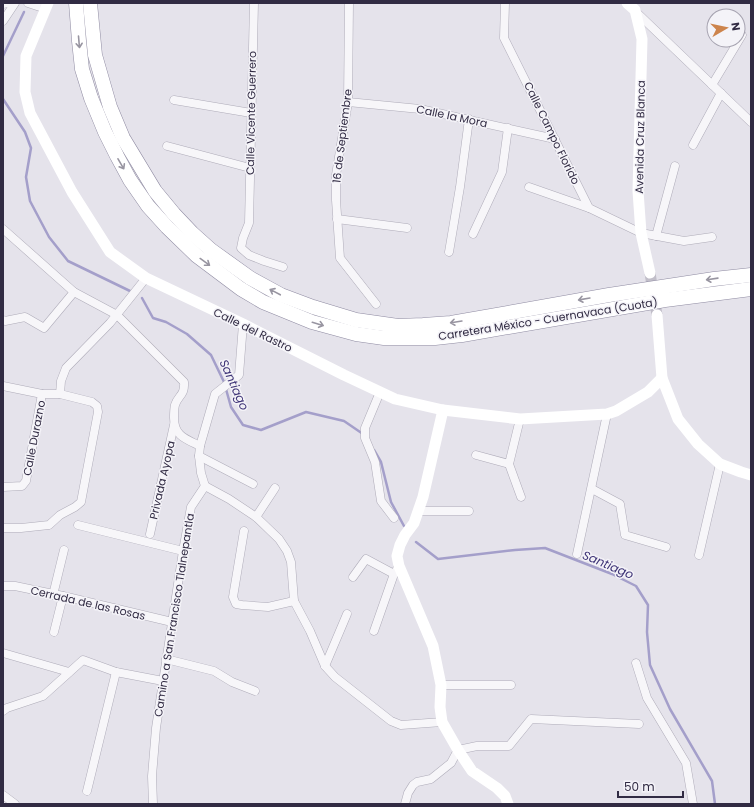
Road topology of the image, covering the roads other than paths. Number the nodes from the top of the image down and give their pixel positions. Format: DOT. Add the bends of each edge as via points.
graph roads {
  1 [pos="7,3"];
  2 [pos="15,3"];
  3 [pos="28,3"];
  4 [pos="76,3"];
  5 [pos="90,3"];
  6 [pos="254,3"];
  7 [pos="349,3"];
  8 [pos="505,3"];
  9 [pos="3,4"];
  10 [pos="47,6"];
  11 [pos="631,7"];
  12 [pos="3,21"];
  13 [pos="734,48"];
  14 [pos="712,85"];
  15 [pos="721,93"];
  16 [pos="174,100"];
  17 [pos="348,102"];
  18 [pos="251,113"];
  19 [pos="469,119"];
  20 [pos="751,122"];
  21 [pos="508,128"];
  22 [pos="555,139"];
  23 [pos="693,145"];
  24 [pos="166,146"];
  25 [pos="675,166"];
  26 [pos="250,168"];
  27 [pos="529,187"];
  28 [pos="589,208"];
  29 [pos="337,219"];
  30 [pos="407,228"];
  31 [pos="3,229"];
  32 [pos="641,233"];
  33 [pos="473,234"];
  34 [pos="656,236"];
  35 [pos="712,236"];
  36 [pos="449,252"];
  37 [pos="283,267"];
  38 [pos="650,273"];
  39 [pos="751,275"];
  40 [pos="146,278"];
  41 [pos="751,289"];
  42 [pos="74,292"];
  43 [pos="376,304"];
  44 [pos="117,315"];
  45 [pos="657,315"];
  46 [pos="3,320"];
  47 [pos="243,324"];
  48 [pos="662,378"];
  49 [pos="3,386"];
  50 [pos="380,392"];
  51 [pos="42,394"];
  52 [pos="60,394"];
  53 [pos="442,410"];
  54 [pos="608,414"];
  55 [pos="520,419"];
  56 [pos="174,425"];
  57 [pos="200,446"];
  58 [pos="476,455"];
  59 [pos="199,456"];
  60 [pos="509,464"];
  61 [pos="720,464"];
  62 [pos="751,475"];
  63 [pos="253,484"];
  64 [pos="205,486"];
  65 [pos="3,487"];
  66 [pos="275,488"];
  67 [pos="592,489"];
  68 [pos="521,497"];
  69 [pos="419,511"];
  70 [pos="469,511"];
  71 [pos="256,516"];
  72 [pos="394,518"];
  73 [pos="78,525"];
  74 [pos="3,528"];
  75 [pos="244,532"];
  76 [pos="150,534"];
  77 [pos="666,547"];
  78 [pos="64,550"];
  79 [pos="183,551"];
  80 [pos="578,554"];
  81 [pos="699,555"];
  82 [pos="397,570"];
  83 [pos="353,577"];
  84 [pos="3,586"];
  85 [pos="53,595"];
  86 [pos="63,596"];
  87 [pos="294,601"];
  88 [pos="347,614"];
  89 [pos="172,622"];
  90 [pos="374,631"];
  91 [pos="54,632"];
  92 [pos="3,653"];
  93 [pos="166,659"];
  94 [pos="636,663"];
  95 [pos="325,666"];
  96 [pos="69,672"];
  97 [pos="116,672"];
  98 [pos="163,681"];
  99 [pos="441,685"];
  100 [pos="511,685"];
  101 [pos="254,691"];
  102 [pos="3,711"];
  103 [pos="442,722"];
  104 [pos="639,724"];
  105 [pos="458,750"];
  106 [pos="87,790"];
  107 [pos="3,795"];
  108 [pos="15,804"];
  109 [pos="153,804"];
  110 [pos="405,804"];
  111 [pos="508,804"];
  112 [pos="693,804"];
  1 -- 9 [label="street"];
  2 -- 12 [label="street"];
  3 -- 10 [label="street"];
  4 -- 41 [label="highway, Carretera México - Cuernavaca (Cuota), one-way" via="82,69 105,132 130,180 148,206 197,256 263,302 312,322 356,334 384,338 435,338 665,300"];
  39 -- 5 [label="highway, Carretera México - Cuernavaca (Cuota), one-way" via="609,295 451,323 423,325 398,326 356,320 280,295 250,278 211,250 187,228 155,191 123,138 110,107 95,55"];
  6 -- 18 [label="street, Calle Vicente Guerrero"];
  7 -- 17 [label="street, 16 de Septiembre"];
  8 -- 22 [label="street, Calle Campo Florido" via="504,38"];
  10 -- 40 [label="main road, Calle del Rastro" via="26,56 25,92 30,113 72,192 110,252"];
  11 -- 14 [label="street"];
  11 -- 32 [label="main road, Avenida Cruz Blanca" via="642,39 638,191"];
  13 -- 14 [label="street"];
  14 -- 15 [label="street"];
  15 -- 20 [label="street"];
  15 -- 23 [label="street"];
  16 -- 18 [label="street"];
  17 -- 19 [label="street, Calle la Mora" via="420,108"];
  17 -- 29 [label="street, 16 de Septiembre" via="336,175"];
  18 -- 26 [label="street, Calle Vicente Guerrero"];
  19 -- 21 [label="street, Calle la Mora"];
  19 -- 36 [label="street"];
  21 -- 22 [label="street, Calle la Mora"];
  21 -- 33 [label="street" via="502,172"];
  22 -- 28 [label="street, Calle Campo Florido"];
  24 -- 26 [label="street"];
  25 -- 34 [label="street"];
  26 -- 37 [label="street, Calle Vicente Guerrero" via="248,223 241,248 264,261"];
  27 -- 28 [label="street"];
  28 -- 32 [label="street"];
  29 -- 30 [label="street"];
  29 -- 43 [label="street, 16 de Septiembre" via="340,258"];
  31 -- 42 [label="street, Privada Ayopa"];
  32 -- 34 [label="street"];
  32 -- 38 [label="main road, Avenida Cruz Blanca"];
  34 -- 35 [label="street" via="684,241"];
  40 -- 44 [label="street"];
  40 -- 47 [label="main road, Calle del Rastro"];
  42 -- 44 [label="street, Privada Ayopa"];
  42 -- 46 [label="street" via="44,328 25,317"];
  44 -- 52 [label="street" via="66,368 61,380"];
  44 -- 56 [label="street, Privada Ayopa" via="184,382 185,390 175,404"];
  45 -- 48 [label="main road"];
  47 -- 50 [label="main road, Calle del Rastro"];
  47 -- 57 [label="street" via="239,375 214,394"];
  48 -- 54 [label="main road, Calle del Rastro" via="648,392"];
  48 -- 61 [label="main road" via="678,419 698,444"];
  49 -- 51 [label="street"];
  50 -- 53 [label="main road, Calle del Rastro" via="395,399"];
  50 -- 72 [label="street" via="365,428 365,438 375,462 381,501"];
  51 -- 52 [label="street"];
  51 -- 65 [label="street, Calle Durazno" via="26,481 22,486"];
  52 -- 74 [label="street" via="92,402 97,406 81,502 49,525"];
  53 -- 55 [label="main road, Calle del Rastro"];
  53 -- 69 [label="main road"];
  54 -- 55 [label="main road, Calle del Rastro"];
  54 -- 67 [label="street"];
  55 -- 60 [label="street"];
  56 -- 57 [label="street" via="183,438"];
  56 -- 76 [label="street, Privada Ayopa"];
  57 -- 59 [label="street"];
  58 -- 60 [label="street"];
  59 -- 63 [label="street"];
  59 -- 64 [label="street"];
  60 -- 68 [label="street"];
  61 -- 62 [label="main road"];
  61 -- 81 [label="street"];
  64 -- 71 [label="street"];
  64 -- 79 [label="street, Camino a San Francisco Tlalnepantla" via="191,508"];
  66 -- 71 [label="street"];
  67 -- 77 [label="street" via="620,504 625,535"];
  67 -- 80 [label="street"];
  69 -- 70 [label="street"];
  69 -- 82 [label="main road" via="400,545"];
  71 -- 87 [label="street" via="287,551 291,562"];
  73 -- 79 [label="street"];
  75 -- 87 [label="street" via="233,597 236,604 268,607"];
  78 -- 85 [label="street"];
  79 -- 89 [label="street, Camino a San Francisco Tlalnepantla"];
  82 -- 83 [label="street" via="366,559"];
  82 -- 90 [label="street"];
  82 -- 99 [label="main road" via="433,646"];
  84 -- 85 [label="street, Cerrada de las Rosas" via="15,586"];
  85 -- 86 [label="street, Cerrada de las Rosas"];
  86 -- 89 [label="street, Cerrada de las Rosas"];
  86 -- 91 [label="street"];
  87 -- 95 [label="street"];
  88 -- 95 [label="street"];
  89 -- 93 [label="street, Camino a San Francisco Tlalnepantla"];
  92 -- 96 [label="street"];
  93 -- 98 [label="street, Camino a San Francisco Tlalnepantla"];
  93 -- 101 [label="street" via="214,671"];
  94 -- 112 [label="street" via="647,698 686,763"];
  95 -- 103 [label="street" via="335,677 391,721 401,725"];
  96 -- 97 [label="street" via="83,660"];
  96 -- 102 [label="street" via="44,696"];
  97 -- 98 [label="street"];
  97 -- 106 [label="street"];
  98 -- 109 [label="street, Camino a San Francisco Tlalnepantla" via="152,776"];
  99 -- 100 [label="street"];
  99 -- 103 [label="main road"];
  103 -- 105 [label="main road"];
  104 -- 105 [label="street" via="531,719 509,746 477,746"];
  105 -- 110 [label="street" via="451,763 431,779 413,785"];
  105 -- 111 [label="main road" via="472,771 497,788 505,796"];
  107 -- 108 [label="street"];
}
